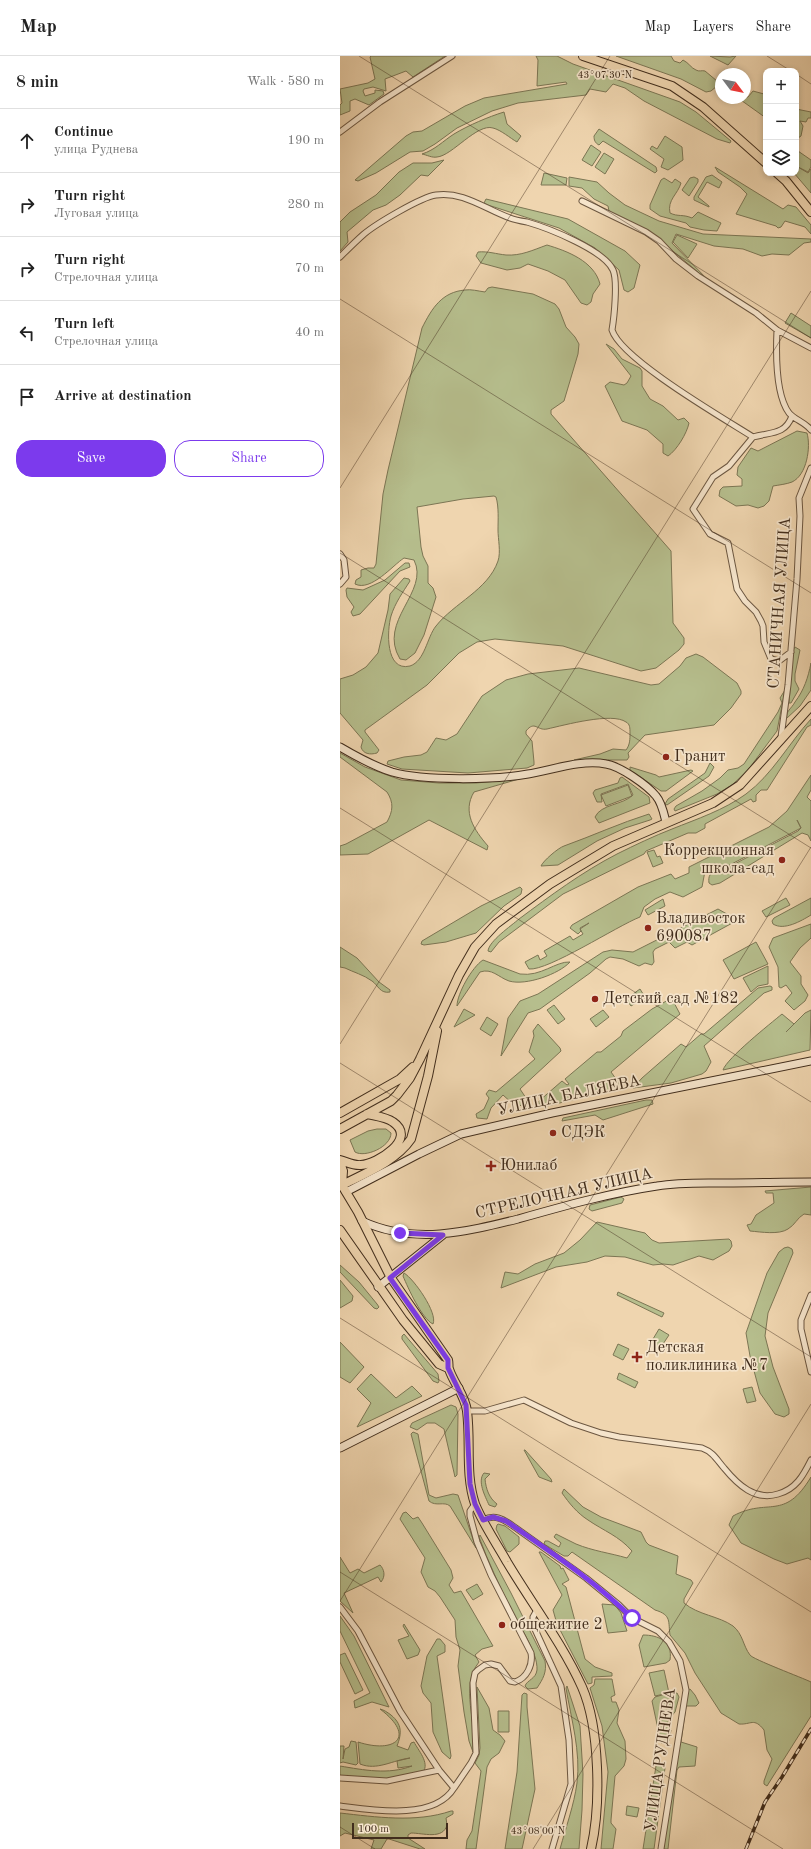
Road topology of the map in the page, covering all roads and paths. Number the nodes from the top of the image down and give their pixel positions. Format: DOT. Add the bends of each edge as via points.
graph roads {
  1 [pos="452,56"];
  2 [pos="582,56"];
  3 [pos="340,132"];
  4 [pos="763,160"];
  5 [pos="781,176"];
  6 [pos="582,201"];
  7 [pos="808,205"];
  8 [pos="811,212"];
  9 [pos="340,257"];
  10 [pos="777,330"];
  11 [pos="811,348"];
  12 [pos="792,416"];
  13 [pos="811,430"];
  14 [pos="753,437"];
  15 [pos="811,468"];
  16 [pos="340,554"];
  17 [pos="340,584"];
  18 [pos="791,652"];
  19 [pos="811,706"];
  20 [pos="781,741"];
  21 [pos="340,747"];
  22 [pos="666,822"];
  23 [pos="440,1018"];
  24 [pos="420,1059"];
  25 [pos="811,1060"];
  26 [pos="385,1089"];
  27 [pos="391,1101"];
  28 [pos="340,1113"];
  29 [pos="366,1114"];
  30 [pos="340,1129"];
  31 [pos="340,1160"];
  32 [pos="340,1163"];
  33 [pos="811,1182"];
  34 [pos="343,1186"];
  35 [pos="362,1221"];
  36 [pos="340,1230"];
  37 [pos="443,1235"];
  38 [pos="390,1278"];
  39 [pos="378,1287"];
  40 [pos="811,1295"];
  41 [pos="448,1368"];
  42 [pos="811,1372"];
  43 [pos="459,1388"];
  44 [pos="467,1411"];
  45 [pos="340,1448"];
  46 [pos="811,1460"];
  47 [pos="475,1504"];
  48 [pos="483,1520"];
  49 [pos="340,1607"];
  50 [pos="537,1610"];
  51 [pos="439,1770"];
  52 [pos="340,1778"];
  53 [pos="454,1788"];
  54 [pos="340,1806"];
  55 [pos="552,1849"];
  56 [pos="591,1849"];
  57 [pos="661,1849"];
  1 -- 3 [label="street" via="380,102"];
  2 -- 4 [label="main road" via="672,86 703,107"];
  5 -- 7 [label="main road"];
  6 -- 10 [label="street" via="646,232 693,272 756,313"];
  7 -- 8 [label="main road"];
  9 -- 14 [label="street" via="365,233 424,198 442,194 456,195 474,201 511,219 577,242 605,260 613,269 614,337 633,357"];
  10 -- 11 [label="street"];
  10 -- 12 [label="street" via="776,352 782,400"];
  12 -- 13 [label="street" via="806,423"];
  12 -- 14 [label="street" via="789,424 779,432"];
  14 -- 18 [label="street" via="728,466 713,477 693,509 710,534 728,543 737,588 761,621 764,642 771,659 779,661"];
  15 -- 18 [label="street, СТАНИЧНАЯ УЛИЦА" via="799,498 798,572"];
  16 -- 17 [label="street" via="344,560 346,576"];
  18 -- 20 [label="street, СТАНИЧНАЯ УЛИЦА"];
  19 -- 20 [label="main road"];
  20 -- 22 [label="main road" via="740,785 713,803"];
  21 -- 22 [label="main road" via="393,772 438,777 506,776 566,766 608,764 621,770 656,796"];
  22 -- 23 [label="main road" via="594,857 550,884 496,924 469,957"];
  23 -- 24 [label="main road"];
  23 -- 34 [label="main road" via="411,1139 396,1155"];
  24 -- 26 [label="main road" via="400,1079"];
  24 -- 27 [label="main road" via="410,1078"];
  25 -- 34 [label="main road, УЛИЦА БАЛЯЕВА" via="461,1134"];
  26 -- 27 [label="main road" via="390,1094"];
  26 -- 28 [label="main road"];
  27 -- 29 [label="main road"];
  29 -- 30 [label="main road"];
  29 -- 31 [label="main road" via="394,1122 400,1131 398,1143 390,1152 366,1164 355,1165"];
  32 -- 34 [label="main road"];
  33 -- 37 [label="main road, СТРЕЛОЧНАЯ УЛИЦА" via="658,1185"];
  34 -- 35 [label="main road"];
  35 -- 37 [label="main road, СТРЕЛОЧНАЯ УЛИЦА" via="400,1233"];
  35 -- 38 [label="main road"];
  36 -- 39 [label="main road"];
  37 -- 38 [label="main road, СТРЕЛОЧНАЯ УЛИЦА"];
  38 -- 39 [label="main road, СТРЕЛОЧНАЯ УЛИЦА"];
  38 -- 41 [label="main road" via="448,1360"];
  39 -- 41 [label="main road" via="439,1364"];
  40 -- 42 [label="street" via="801,1320 801,1329"];
  41 -- 43 [label="main road"];
  43 -- 44 [label="main road"];
  43 -- 45 [label="main road"];
  44 -- 46 [label="street" via="485,1411 524,1400 601,1433 702,1448 713,1454 740,1485 758,1496 787,1492 797,1484"];
  44 -- 47 [label="main road" via="470,1484"];
  47 -- 48 [label="main road"];
  47 -- 53 [label="street" via="470,1516 477,1542 491,1576 531,1653 532,1660 527,1672 515,1682 510,1681 496,1664 485,1665 475,1673 473,1683 476,1753"];
  48 -- 50 [label="main road"];
  48 -- 57 [label="street, УЛИЦА РУДНЕВА" via="491,1517 501,1519 535,1541 586,1578 632,1618 658,1631 669,1642 680,1661 686,1690"];
  49 -- 51 [label="street" via="358,1631 400,1711"];
  50 -- 55 [label="street" via="533,1617 533,1625 561,1686 569,1740 571,1784"];
  50 -- 56 [label="main road" via="583,1689 593,1728 597,1757 597,1794"];
  51 -- 52 [label="street" via="387,1781"];
  51 -- 53 [label="street"];
  53 -- 54 [label="street" via="445,1800 426,1807 382,1811"];
}
